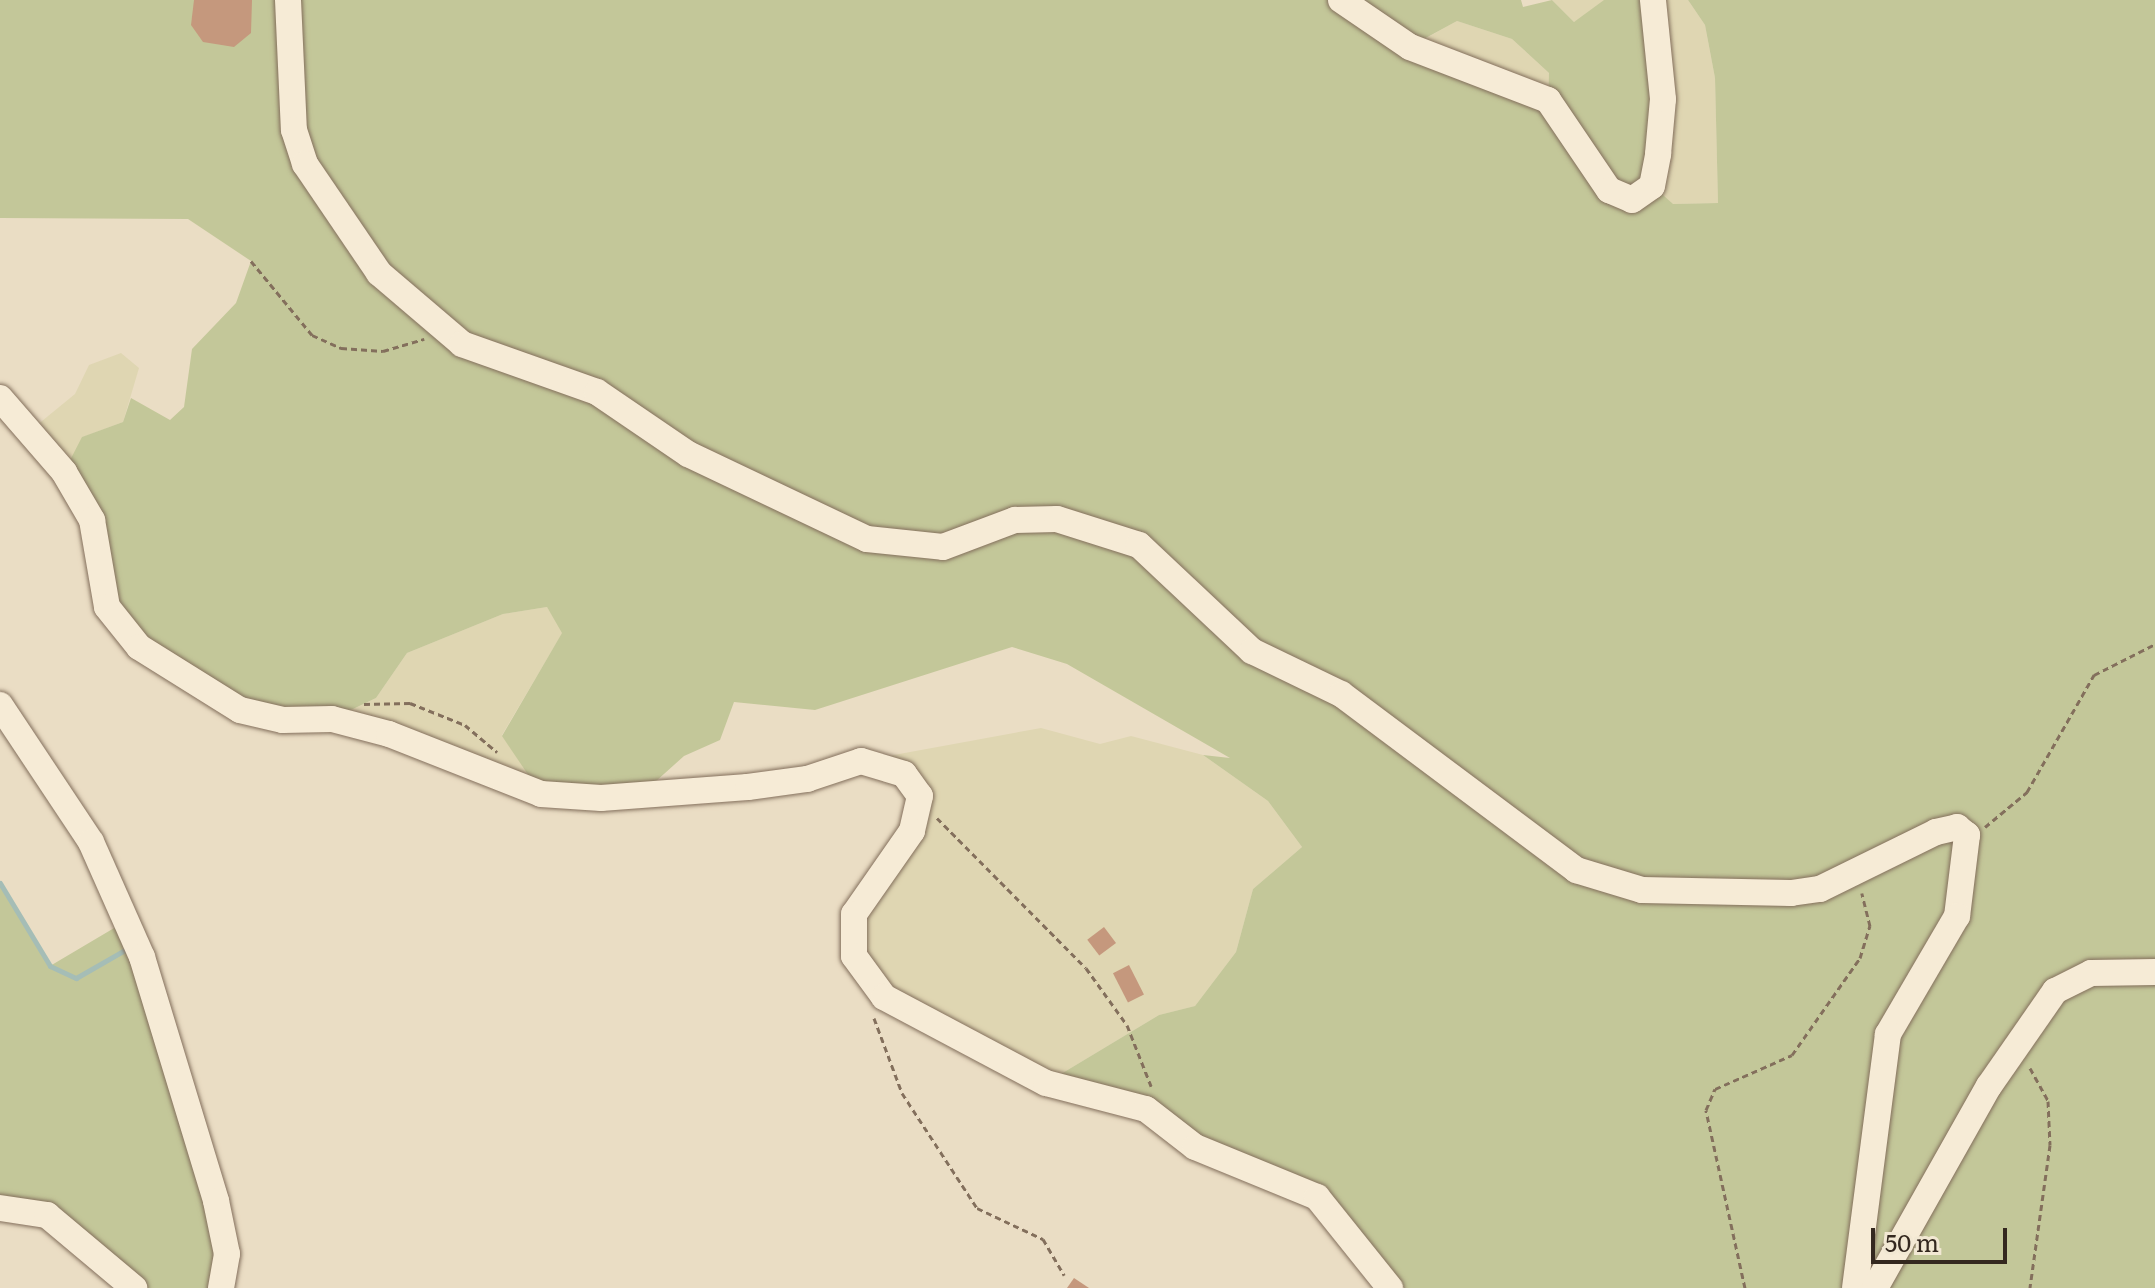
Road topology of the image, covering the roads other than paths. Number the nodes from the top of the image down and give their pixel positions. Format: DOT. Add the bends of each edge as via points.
graph roads {
  1 [pos="288,0"];
  2 [pos="1341,0"];
  3 [pos="1653,0"];
  4 [pos="0,398"];
  5 [pos="0,705"];
  6 [pos="2155,972"];
  7 [pos="0,1208"];
  8 [pos="134,1288"];
  9 [pos="221,1288"];
  10 [pos="1390,1288"];
  11 [pos="1855,1288"];
  12 [pos="1875,1288"];
  1 -- 11 [label="street" via="294,130 305,164 379,273 438,326 511,366 597,392 688,454 867,539 943,547 1015,520 1057,519 1139,545 1252,651 1341,694 1576,870 1642,890 1703,895 1820,889 1936,832 1957,827 1967,835 1957,916 1888,1034"];
  2 -- 3 [label="street" via="1410,47 1548,100 1609,190 1632,200 1652,186 1659,140"];
  4 -- 10 [label="street" via="64,472 92,520 107,607 139,647 240,710 283,720 332,719 389,734 541,794 601,798 748,787 807,779 861,761 904,774 920,796 912,831 854,914 854,956 884,997 1046,1083 1146,1109 1195,1147 1317,1197"];
  5 -- 9 [label="street" via="55,778 142,957 216,1201 227,1254"];
  6 -- 12 [label="street" via="2073,978 2016,1044"];
  7 -- 8 [label="street" via="47,1215"];
}
